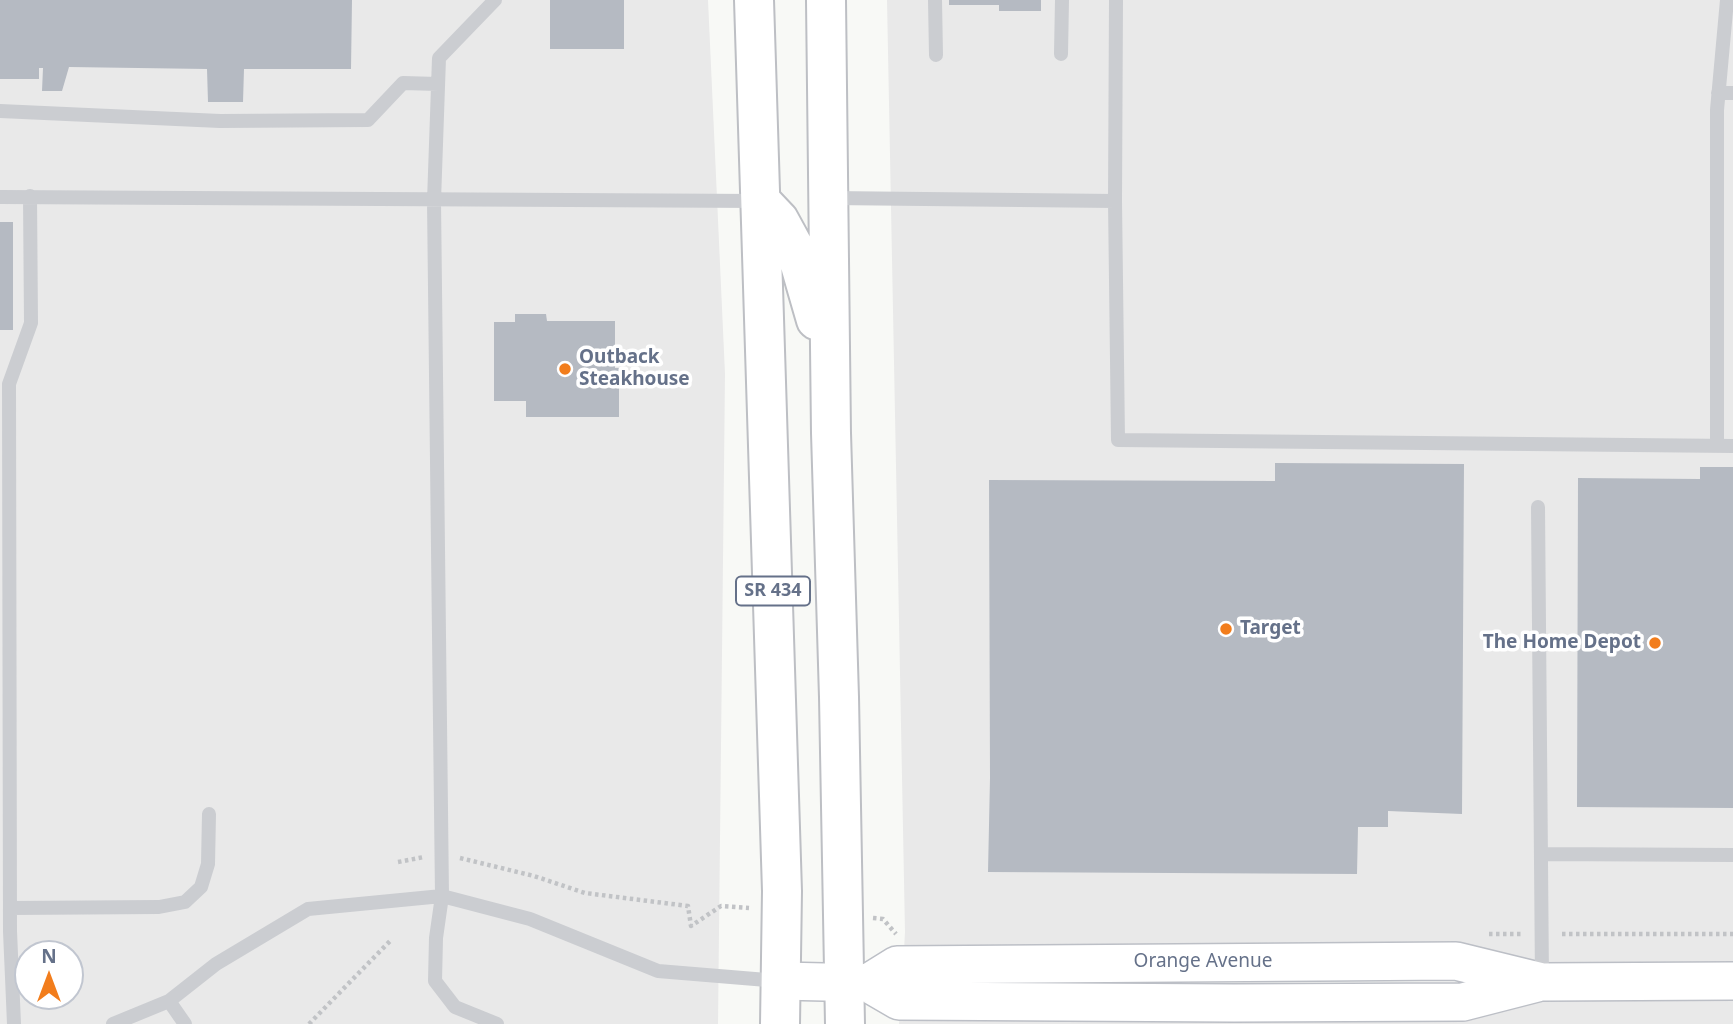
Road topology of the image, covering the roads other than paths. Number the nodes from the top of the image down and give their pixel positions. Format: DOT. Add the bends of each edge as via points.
graph roads {
  1 [pos="495,0"];
  2 [pos="754,0"];
  3 [pos="826,0"];
  4 [pos="935,0"];
  5 [pos="1062,0"];
  6 [pos="1116,0"];
  7 [pos="1727,0"];
  8 [pos="1061,54"];
  9 [pos="936,55"];
  10 [pos="438,84"];
  11 [pos="1726,93"];
  12 [pos="0,111"];
  13 [pos="30,196"];
  14 [pos="0,197"];
  15 [pos="828,198"];
  16 [pos="434,201"];
  17 [pos="761,201"];
  18 [pos="1115,201"];
  19 [pos="830,365"];
  20 [pos="1717,446"];
  21 [pos="1733,446"];
  22 [pos="1538,507"];
  23 [pos="209,814"];
  24 [pos="1541,854"];
  25 [pos="1733,855"];
  26 [pos="442,896"];
  27 [pos="10,908"];
  28 [pos="781,981"];
  29 [pos="1733,981"];
  30 [pos="1542,982"];
  31 [pos="856,983"];
  32 [pos="169,1001"];
  33 [pos="14,1024"];
  34 [pos="113,1024"];
  35 [pos="185,1024"];
  36 [pos="497,1024"];
  37 [pos="780,1024"];
  38 [pos="845,1024"];
  1 -- 10 [label="lane" via="439,58"];
  2 -- 17 [label="main road, SR 434"];
  3 -- 15 [label="main road, SR 434"];
  4 -- 9 [label="lane"];
  5 -- 8 [label="lane"];
  6 -- 18 [label="lane"];
  7 -- 11 [label="lane"];
  10 -- 12 [label="lane" via="403,83 368,120 220,121"];
  10 -- 16 [label="lane"];
  11 -- 20 [label="lane"];
  13 -- 14 [label="lane"];
  13 -- 16 [label="lane"];
  13 -- 27 [label="lane" via="32,323 9,384"];
  15 -- 18 [label="lane"];
  15 -- 19 [label="main road, SR 434"];
  16 -- 17 [label="lane"];
  16 -- 26 [label="lane"];
  17 -- 19 [label="main road" via="779,220 796,251"];
  17 -- 28 [label="main road, SR 434"];
  18 -- 20 [label="lane" via="1118,440"];
  19 -- 31 [label="main road, SR 434"];
  20 -- 21 [label="lane"];
  22 -- 24 [label="lane"];
  23 -- 27 [label="lane" via="208,864 201,887 185,902 159,907"];
  24 -- 25 [label="lane"];
  24 -- 30 [label="lane"];
  26 -- 28 [label="lane" via="530,919 658,971"];
  26 -- 32 [label="lane" via="308,909 216,964"];
  26 -- 36 [label="lane" via="435,981 455,1007"];
  27 -- 33 [label="lane"];
  28 -- 31 [label="street, Orange Avenue"];
  28 -- 37 [label="main road, SR 434"];
  29 -- 30 [label="street, Orange Avenue"];
  30 -- 31 [label="street, Orange Avenue" via="1463,1002 1234,1008 899,1001"];
  30 -- 31 [label="street, Orange Avenue" via="1443,961 897,965"];
  31 -- 38 [label="main road, SR 434"];
  32 -- 34 [label="lane"];
  32 -- 35 [label="lane"];
}
